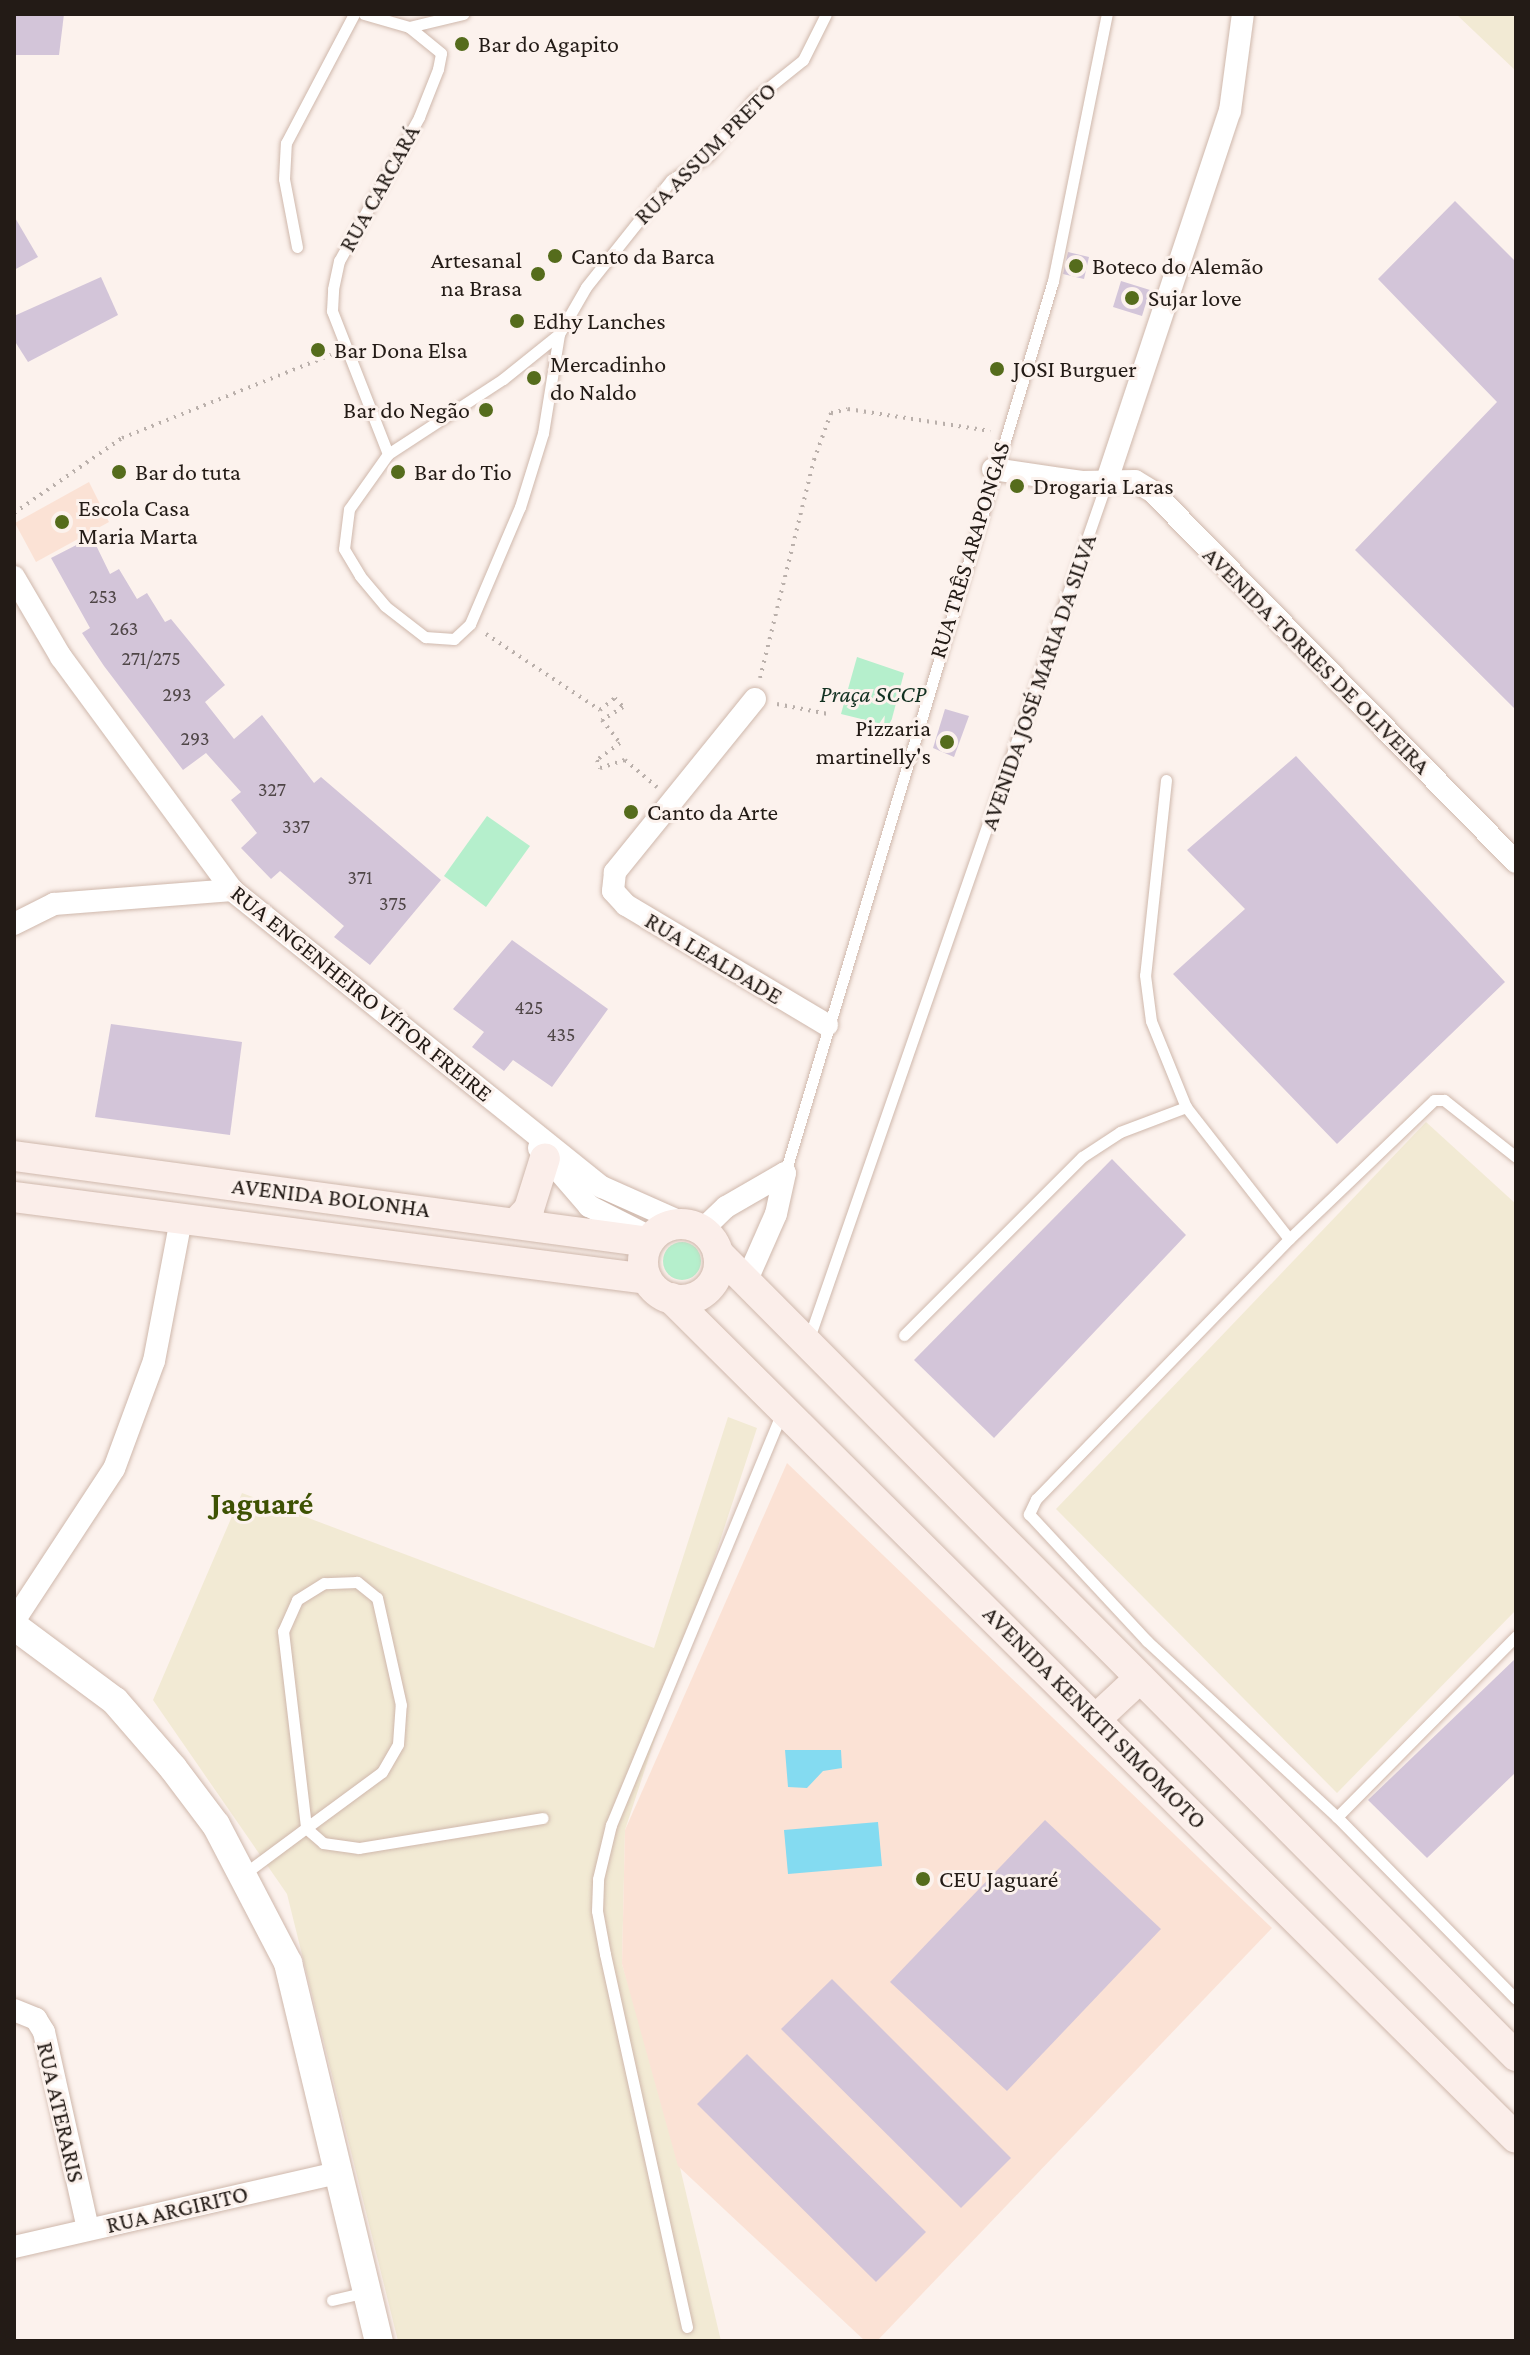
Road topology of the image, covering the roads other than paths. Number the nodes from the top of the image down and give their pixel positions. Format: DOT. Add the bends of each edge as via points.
graph roads {
  1 [pos="354,14"];
  2 [pos="364,14"];
  3 [pos="463,14"];
  4 [pos="826,14"];
  5 [pos="1107,14"];
  6 [pos="1243,14"];
  7 [pos="409,27"];
  8 [pos="297,247"];
  9 [pos="559,334"];
  10 [pos="388,454"];
  11 [pos="993,469"];
  12 [pos="1107,480"];
  13 [pos="14,577"];
  14 [pos="758,690"];
  15 [pos="1166,780"];
  16 [pos="1516,862"];
  17 [pos="232,890"];
  18 [pos="14,924"];
  19 [pos="827,1025"];
  20 [pos="1186,1107"];
  21 [pos="526,1126"];
  22 [pos="14,1156"];
  23 [pos="1516,1157"];
  24 [pos="545,1158"];
  25 [pos="785,1173"];
  26 [pos="14,1197"];
  27 [pos="181,1219"];
  28 [pos="518,1221"];
  29 [pos="702,1236"];
  30 [pos="1289,1239"];
  31 [pos="650,1240"];
  32 [pos="647,1279"];
  33 [pos="746,1282"];
  34 [pos="671,1298"];
  35 [pos="904,1335"];
  36 [pos="807,1343"];
  37 [pos="783,1409"];
  38 [pos="14,1623"];
  39 [pos="1516,1636"];
  40 [pos="1140,1678"];
  41 [pos="1096,1719"];
  42 [pos="1337,1817"];
  43 [pos="543,1818"];
  44 [pos="306,1828"];
  45 [pos="243,1874"];
  46 [pos="1516,1999"];
  47 [pos="14,2010"];
  48 [pos="1516,2056"];
  49 [pos="1516,2138"];
  50 [pos="341,2172"];
  51 [pos="88,2229"];
  52 [pos="14,2247"];
  53 [pos="368,2292"];
  54 [pos="332,2300"];
  55 [pos="687,2327"];
  56 [pos="379,2341"];
  1 -- 8 [label="lane" via="286,143 284,179"];
  2 -- 7 [label="lane"];
  3 -- 7 [label="lane"];
  4 -- 9 [label="lane, RUA ASSUM PRETO" via="803,60 753,100 708,156 671,180 641,214 586,287"];
  5 -- 11 [label="lane, RUA TRÊS ARAPONGAS" via="1053,281"];
  6 -- 12 [label="street, AVENIDA JOSÉ MARIA DA SILVA" via="1230,111"];
  7 -- 10 [label="lane, RUA CARCARÁ" via="441,53 419,117 339,261 332,311"];
  9 -- 10 [label="lane, RUA ASSUM PRETO" via="503,379"];
  9 -- 10 [label="lane, RUA ASSUM PRETO" via="538,448 520,507 470,624 454,639 425,637 385,606 344,549 349,509"];
  11 -- 12 [label="street, AVENIDA TORRES DE OLIVEIRA" via="1082,482"];
  11 -- 19 [label="lane, RUA TRÊS ARAPONGAS"];
  12 -- 16 [label="street, AVENIDA TORRES DE OLIVEIRA" via="1135,481 1153,492"];
  12 -- 36 [label="lane, AVENIDA JOSÉ MARIA DA SILVA"];
  13 -- 17 [label="street, RUA ENGENHEIRO VÍTOR FREIRE" via="61,657"];
  14 -- 19 [label="street, RUA LEALDADE" via="611,882 626,905"];
  15 -- 20 [label="lane" via="1145,975 1163,1060"];
  17 -- 18 [label="street" via="54,904"];
  17 -- 21 [label="street, RUA ENGENHEIRO VÍTOR FREIRE"];
  19 -- 25 [label="lane, RUA TRÊS ARAPONGAS"];
  20 -- 30 [label="lane"];
  20 -- 35 [label="lane" via="1120,1132 1082,1157"];
  21 -- 24 [label="street, RUA ENGENHEIRO VÍTOR FREIRE"];
  21 -- 29 [label="street, RUA ENGENHEIRO VÍTOR FREIRE" via="620,1198"];
  22 -- 28 [label="main road, AVENIDA BOLONHA"];
  23 -- 30 [label="lane" via="1437,1099"];
  24 -- 28 [label="main road" via="529,1209"];
  24 -- 31 [label="street, RUA ENGENHEIRO VÍTOR FREIRE" via="589,1206"];
  25 -- 29 [label="street" via="726,1207"];
  25 -- 33 [label="street" via="776,1214"];
  26 -- 27 [label="main road, AVENIDA BOLONHA"];
  27 -- 32 [label="main road, AVENIDA BOLONHA"];
  27 -- 38 [label="street" via="154,1361 114,1469"];
  28 -- 31 [label="main road, AVENIDA BOLONHA"];
  29 -- 31 [label="main road" via="664,1228"];
  29 -- 33 [label="main road"];
  29 -- 34 [label="main road" via="717,1272 705,1291"];
  30 -- 42 [label="lane" via="1036,1499 1029,1514 1147,1641"];
  31 -- 32 [label="main road" via="643,1256"];
  32 -- 34 [label="main road"];
  33 -- 36 [label="main road"];
  34 -- 37 [label="main road, AVENIDA KENKITI SIMOMOTO"];
  36 -- 40 [label="main road"];
  37 -- 41 [label="main road, AVENIDA KENKITI SIMOMOTO"];
  37 -- 55 [label="lane" via="611,1825 598,1879 605,1954"];
  38 -- 45 [label="street" via="115,1701 216,1825"];
  39 -- 42 [label="lane"];
  40 -- 41 [label="main road"];
  40 -- 48 [label="main road"];
  41 -- 49 [label="main road, AVENIDA KENKITI SIMOMOTO"];
  42 -- 46 [label="lane"];
  43 -- 44 [label="lane" via="359,1848 323,1843"];
  44 -- 44 [label="lane" via="382,1772 398,1744 401,1705 377,1598 357,1582 324,1583 297,1600 283,1631"];
  44 -- 45 [label="lane"];
  45 -- 50 [label="street" via="288,1963"];
  47 -- 51 [label="street, RUA ATERARIS" via="36,2019 44,2032"];
  50 -- 51 [label="street, RUA ARGIRITO"];
  50 -- 53 [label="street"];
  51 -- 52 [label="street, RUA ARGIRITO"];
  53 -- 54 [label="lane"];
  53 -- 56 [label="street"];
}
